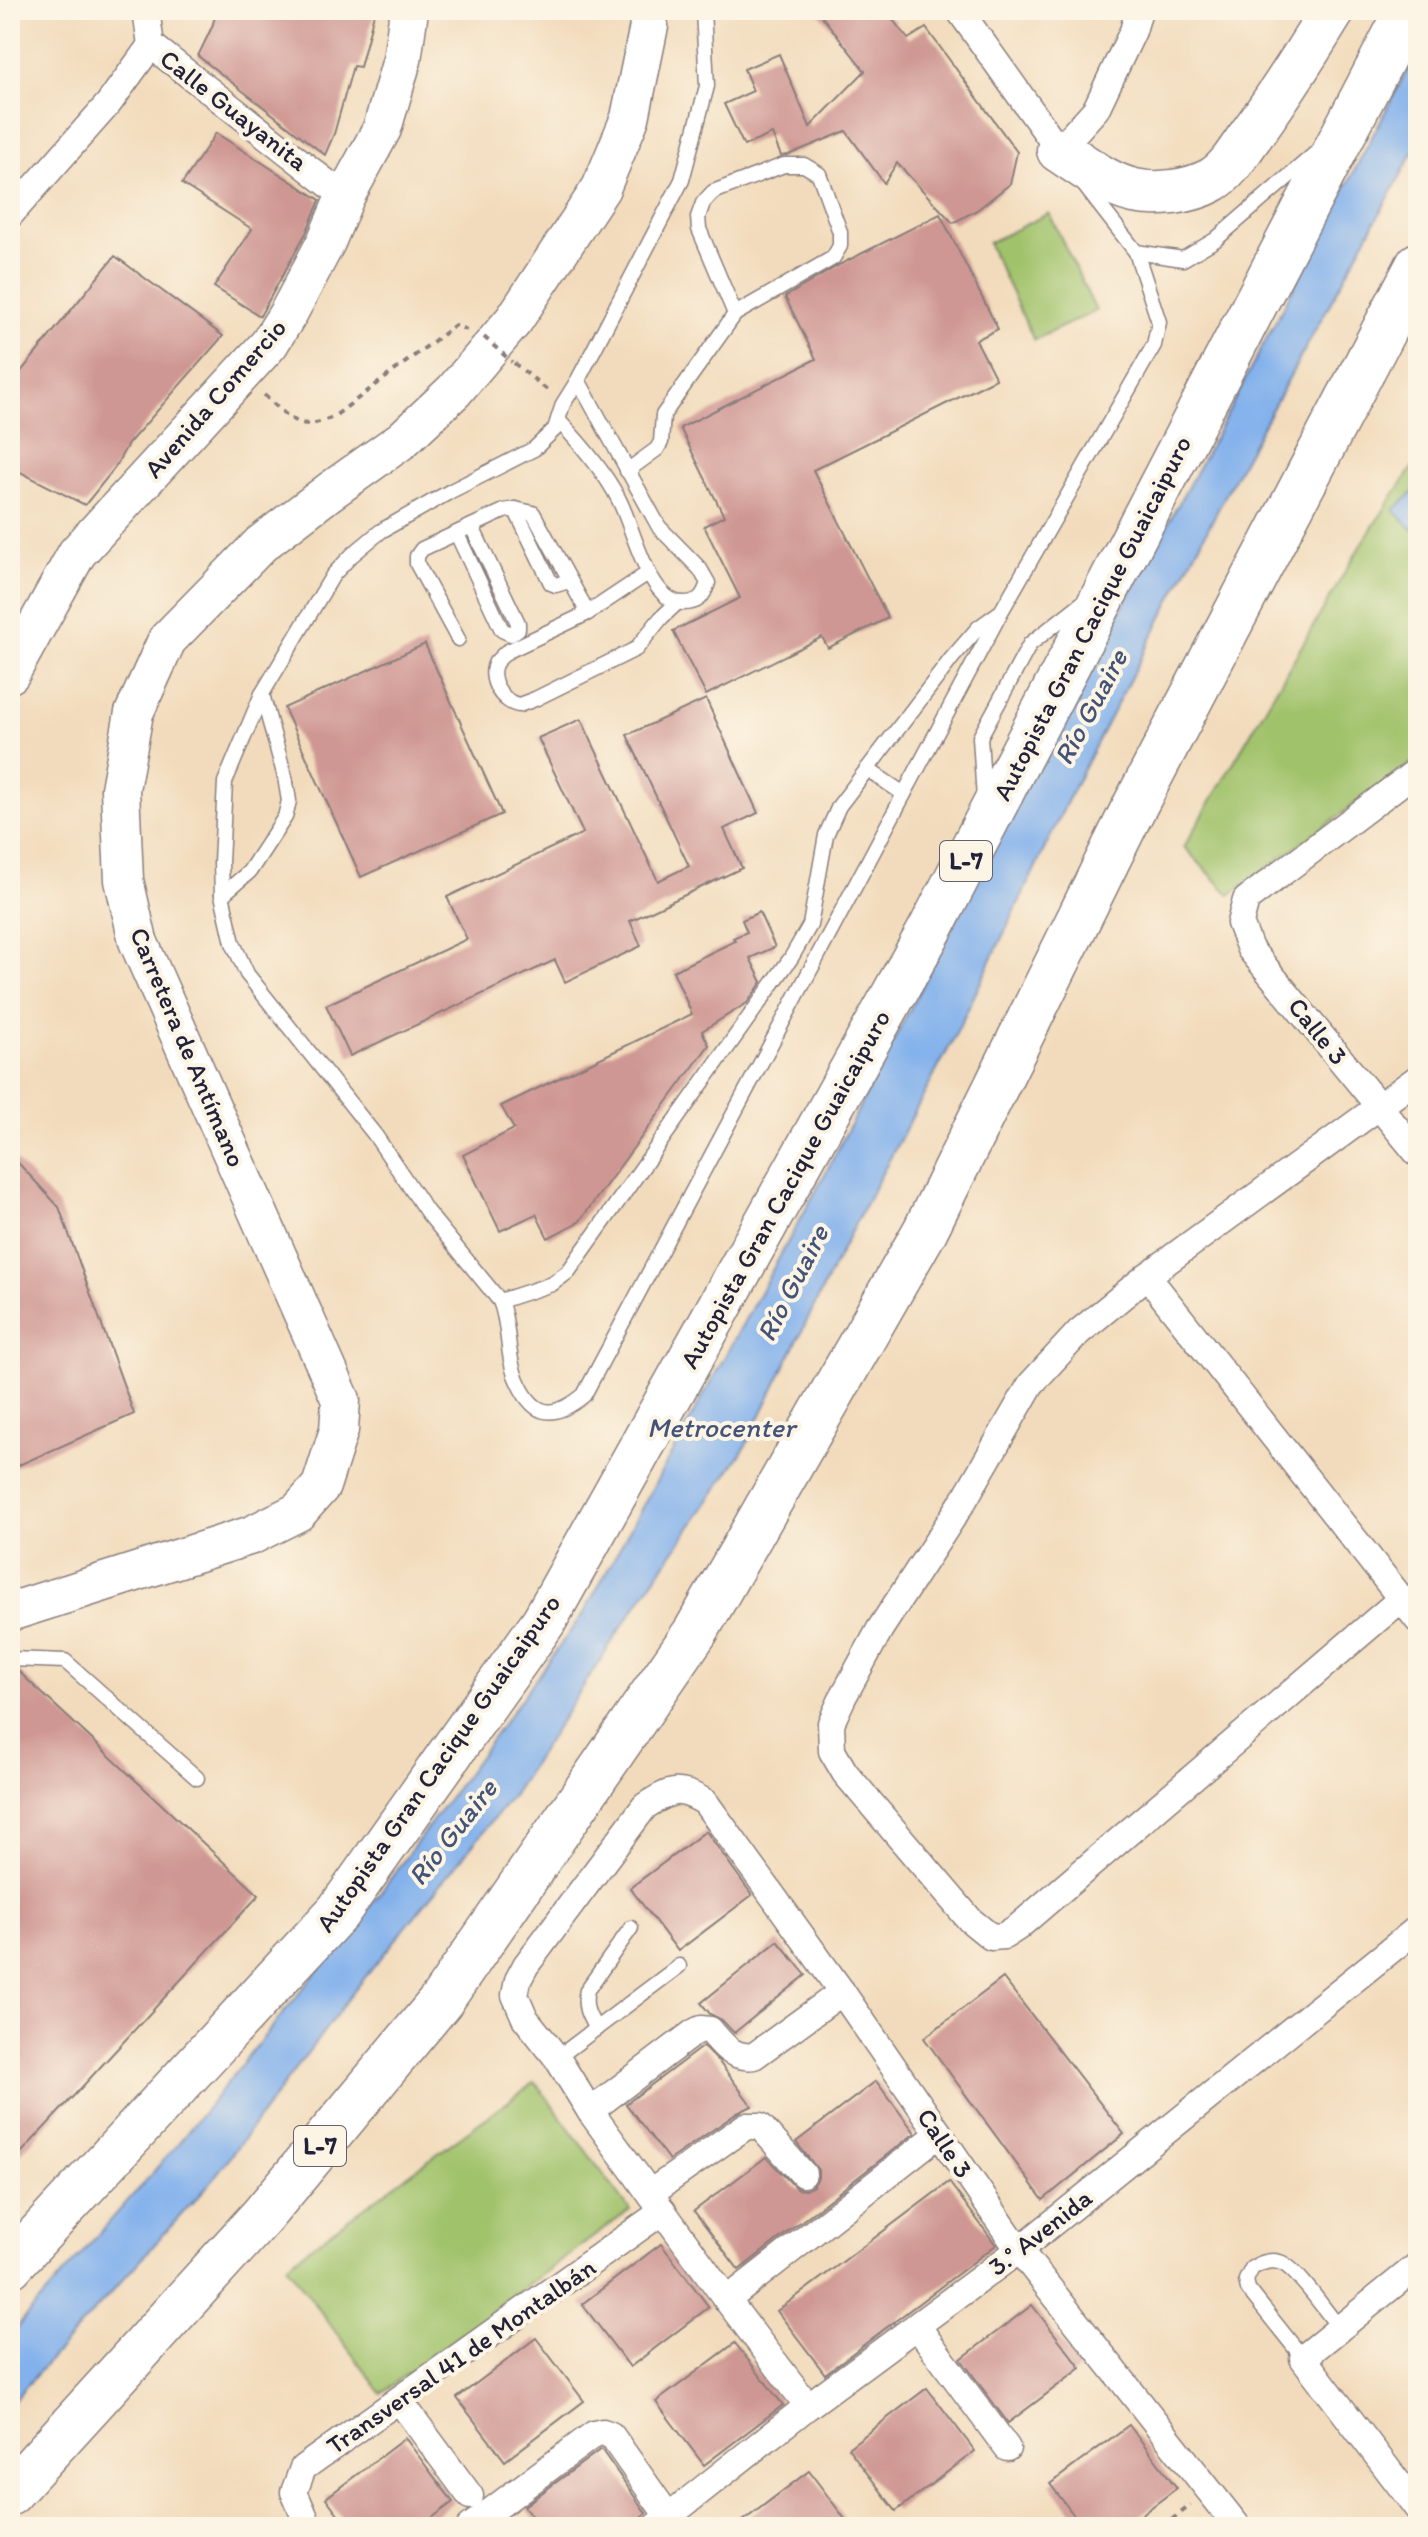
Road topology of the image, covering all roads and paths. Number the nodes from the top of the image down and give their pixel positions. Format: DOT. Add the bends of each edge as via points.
graph roads {
  1 [pos="146,10"];
  2 [pos="409,10"];
  3 [pos="647,10"];
  4 [pos="703,10"];
  5 [pos="959,10"];
  6 [pos="1139,10"];
  7 [pos="1333,10"];
  8 [pos="1408,10"];
  9 [pos="151,45"];
  10 [pos="1350,124"];
  11 [pos="1059,150"];
  12 [pos="345,197"];
  13 [pos="10,215"];
  14 [pos="1136,252"];
  15 [pos="1418,265"];
  16 [pos="735,314"];
  17 [pos="455,325"];
  18 [pos="484,337"];
  19 [pos="241,375"];
  20 [pos="578,380"];
  21 [pos="563,404"];
  22 [pos="558,420"];
  23 [pos="627,471"];
  24 [pos="472,527"];
  25 [pos="457,534"];
  26 [pos="648,573"];
  27 [pos="677,603"];
  28 [pos="1002,610"];
  29 [pos="588,613"];
  30 [pos="458,639"];
  31 [pos="10,674"];
  32 [pos="262,694"];
  33 [pos="867,769"];
  34 [pos="1418,770"];
  35 [pos="904,794"];
  36 [pos="222,895"];
  37 [pos="1418,1078"];
  38 [pos="1380,1107"];
  39 [pos="1418,1154"];
  40 [pos="1147,1276"];
  41 [pos="500,1301"];
  42 [pos="1401,1599"];
  43 [pos="10,1612"];
  44 [pos="1418,1620"];
  45 [pos="10,1659"];
  46 [pos="197,1778"];
  47 [pos="631,1928"];
  48 [pos="1418,1928"];
  49 [pos="679,1966"];
  50 [pos="842,1992"];
  51 [pos="596,2029"];
  52 [pos="557,2058"];
  53 [pos="590,2111"];
  54 [pos="939,2134"];
  55 [pos="803,2174"];
  56 [pos="656,2202"];
  57 [pos="1019,2250"];
  58 [pos="1418,2265"];
  59 [pos="10,2266"];
  60 [pos="727,2300"];
  61 [pos="917,2326"];
  62 [pos="1340,2329"];
  63 [pos="1303,2358"];
  64 [pos="400,2401"];
  65 [pos="808,2406"];
  66 [pos="1007,2448"];
  67 [pos="1209,2491"];
  68 [pos="10,2493"];
  69 [pos="1418,2509"];
  70 [pos="480,2517"];
  71 [pos="662,2522"];
  72 [pos="307,2523"];
  73 [pos="1162,2527"];
  74 [pos="1238,2527"];
  1 -- 9 [label="street, Calle Guayanita"];
  2 -- 12 [label="main road, Avenida Comercio" via="387,115"];
  3 -- 43 [label="main road, Carretera de Antímano" via="649,26 630,118 601,188 514,320 454,391 402,440 261,544 193,612 167,640 134,713 120,789 124,880 138,941 341,1400 339,1430 321,1486 298,1512 252,1535"];
  4 -- 20 [label="lane" via="707,86 682,180"];
  5 -- 11 [label="street"];
  6 -- 11 [label="street" via="1096,109"];
  7 -- 11 [label="highway" via="1283,91 1213,180 1172,192 1133,191"];
  8 -- 10 [label="highway, Autopista Gran Cacique Guaicaipuro / L-7"];
  9 -- 12 [label="street, Calle Guayanita"];
  9 -- 13 [label="street" via="109,103"];
  10 -- 14 [label="lane" via="1215,240 1183,259"];
  10 -- 59 [label="highway, Autopista Gran Cacique Guaicaipuro / L-7" via="931,928 544,1621 338,1912"];
  11 -- 14 [label="lane"];
  12 -- 19 [label="main road, Avenida Comercio" via="289,312"];
  14 -- 28 [label="lane" via="1159,322 1154,345"];
  15 -- 68 [label="highway, L-7" via="1129,817 925,1231 696,1631 441,2001 262,2216"];
  16 -- 16 [label="lane" via="833,258 840,246 819,174 804,165 784,165 713,192 703,203 699,229"];
  16 -- 23 [label="lane" via="663,415 657,449"];
  17 -- 19 [label="path" via="336,415 315,425 293,419"];
  18 -- 21 [label="path, bridge"];
  19 -- 31 [label="main road, Avenida Comercio" via="77,553"];
  20 -- 21 [label="lane"];
  20 -- 23 [label="lane"];
  21 -- 22 [label="lane"];
  22 -- 26 [label="lane" via="618,498"];
  22 -- 32 [label="lane" via="534,449 381,531 352,555 333,575"];
  23 -- 27 [label="lane" via="659,527 708,583 694,603"];
  24 -- 25 [label="lane"];
  24 -- 25 [label="lane" via="518,623 511,634 502,630"];
  24 -- 29 [label="lane" via="515,509 533,513"];
  25 -- 30 [label="lane" via="422,549 417,564"];
  26 -- 27 [label="lane"];
  26 -- 29 [label="lane"];
  27 -- 29 [label="lane" via="636,649 535,699 519,705 505,700 496,686 497,661"];
  28 -- 33 [label="lane" via="952,658"];
  28 -- 35 [label="lane"];
  32 -- 36 [label="lane" via="225,782"];
  32 -- 36 [label="lane" via="289,801 285,817 249,872"];
  33 -- 35 [label="lane"];
  33 -- 41 [label="lane" via="839,806 826,835 810,925 791,958 568,1272 552,1284"];
  34 -- 38 [label="street, Calle 3" via="1246,900 1240,923 1250,949"];
  35 -- 41 [label="lane" via="584,1395 568,1408 554,1413 531,1404 514,1374 507,1316"];
  36 -- 41 [label="lane" via="247,974"];
  37 -- 38 [label="street"];
  38 -- 39 [label="street, Calle 3"];
  38 -- 40 [label="street"];
  40 -- 42 [label="street"];
  40 -- 42 [label="street" via="1079,1332 1031,1384 880,1629 831,1723 832,1751 845,1773 970,1920 991,1937 1004,1936"];
  42 -- 44 [label="street"];
  45 -- 46 [label="lane" via="65,1661"];
  47 -- 51 [label="lane" via="587,1990 585,2009"];
  48 -- 57 [label="street, 3.° Avenida"];
  49 -- 51 [label="lane"];
  50 -- 52 [label="street, Calle 3" via="705,1802 687,1792 667,1793 645,1806 518,1980 515,1995 525,2018"];
  50 -- 53 [label="street" via="754,2056 731,2053 710,2030 701,2029"];
  50 -- 54 [label="street, Calle 3"];
  51 -- 52 [label="lane"];
  52 -- 53 [label="street"];
  53 -- 56 [label="street"];
  54 -- 57 [label="street, Calle 3"];
  54 -- 60 [label="street"];
  55 -- 56 [label="street, Transversal 41 de Montalbán" via="760,2126 746,2126"];
  56 -- 60 [label="street"];
  56 -- 64 [label="street, Transversal 41 de Montalbán"];
  57 -- 61 [label="street, 3.° Avenida"];
  57 -- 67 [label="street, Calle 3"];
  58 -- 62 [label="street"];
  60 -- 65 [label="street"];
  61 -- 65 [label="street, 3.° Avenida"];
  61 -- 66 [label="street"];
  62 -- 63 [label="street"];
  62 -- 63 [label="lane" via="1283,2264 1268,2261 1252,2268 1248,2289"];
  63 -- 69 [label="street"];
  64 -- 70 [label="street"];
  64 -- 72 [label="street, Transversal 41 de Montalbán" via="303,2468 294,2492"];
  65 -- 71 [label="street, 3.° Avenida"];
  67 -- 73 [label="path"];
  67 -- 74 [label="street, Calle 3"];
  70 -- 71 [label="street" via="603,2432 611,2435"];
}
